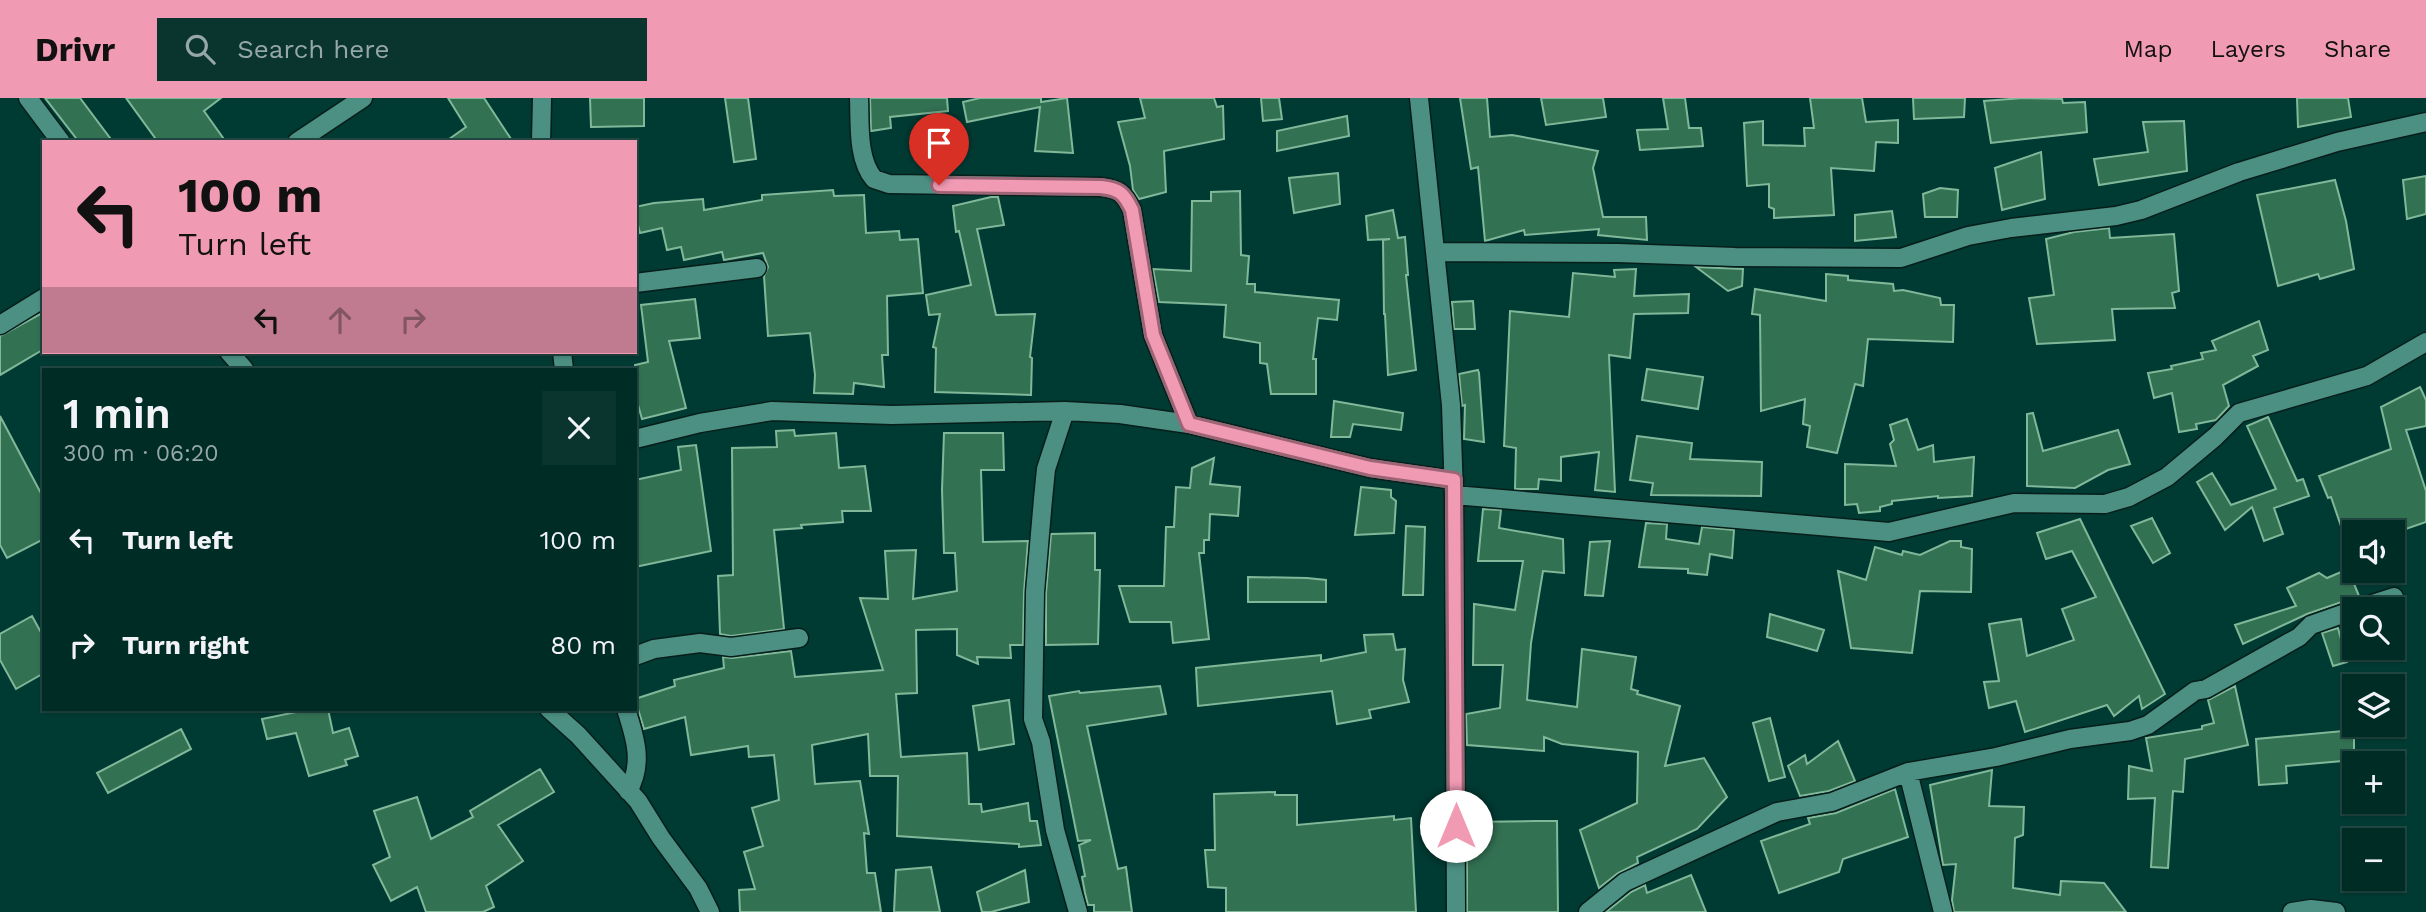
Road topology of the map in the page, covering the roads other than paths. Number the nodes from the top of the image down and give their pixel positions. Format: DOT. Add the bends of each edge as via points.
graph roads {
  1 [pos="28,98"];
  2 [pos="363,98"];
  3 [pos="542,98"];
  4 [pos="859,98"];
  5 [pos="1419,98"];
  6 [pos="2426,122"];
  7 [pos="60,140"];
  8 [pos="300,140"];
  9 [pos="541,140"];
  10 [pos="1437,252"];
  11 [pos="757,268"];
  12 [pos="637,283"];
  13 [pos="42,299"];
  14 [pos="0,325"];
  15 [pos="2426,342"];
  16 [pos="231,354"];
  17 [pos="243,368"];
  18 [pos="1065,411"];
  19 [pos="1189,424"];
  20 [pos="637,439"];
  21 [pos="1454,487"];
  22 [pos="2342,615"];
  23 [pos="799,638"];
  24 [pos="637,655"];
  25 [pos="551,711"];
  26 [pos="626,711"];
  27 [pos="1908,772"];
  28 [pos="628,791"];
  29 [pos="710,912"];
  30 [pos="1078,912"];
  31 [pos="1456,912"];
  32 [pos="1588,912"];
  33 [pos="1943,912"];
  34 [pos="2292,912"];
  35 [pos="2336,912"];
  1 -- 7 [label="street"];
  2 -- 8 [label="street"];
  3 -- 9 [label="street"];
  4 -- 19 [label="street" via="865,161 874,179 889,184 1101,187 1125,196 1132,210 1153,335"];
  5 -- 10 [label="street"];
  6 -- 10 [label="street" via="2337,142 2239,172 2140,211 1968,236 1901,258"];
  10 -- 21 [label="street"];
  11 -- 12 [label="street"];
  13 -- 14 [label="street"];
  15 -- 21 [label="street" via="2367,376 2239,413 2167,477 2129,497 2105,503 2014,503 1889,532"];
  16 -- 17 [label="street"];
  18 -- 19 [label="street"];
  18 -- 20 [label="street" via="892,415 772,411"];
  18 -- 30 [label="street" via="1046,469 1035,592 1033,719 1055,830"];
  19 -- 21 [label="street"];
  21 -- 31 [label="street"];
  22 -- 27 [label="street" via="2311,625 2299,637 2196,691 2148,725"];
  23 -- 24 [label="street" via="731,647 701,643"];
  25 -- 28 [label="street"];
  26 -- 28 [label="street" via="637,758 636,778"];
  27 -- 32 [label="street" via="1832,802 1777,812 1625,883"];
  27 -- 33 [label="street"];
  28 -- 29 [label="street" via="698,888"];
  34 -- 35 [label="street"];
}
